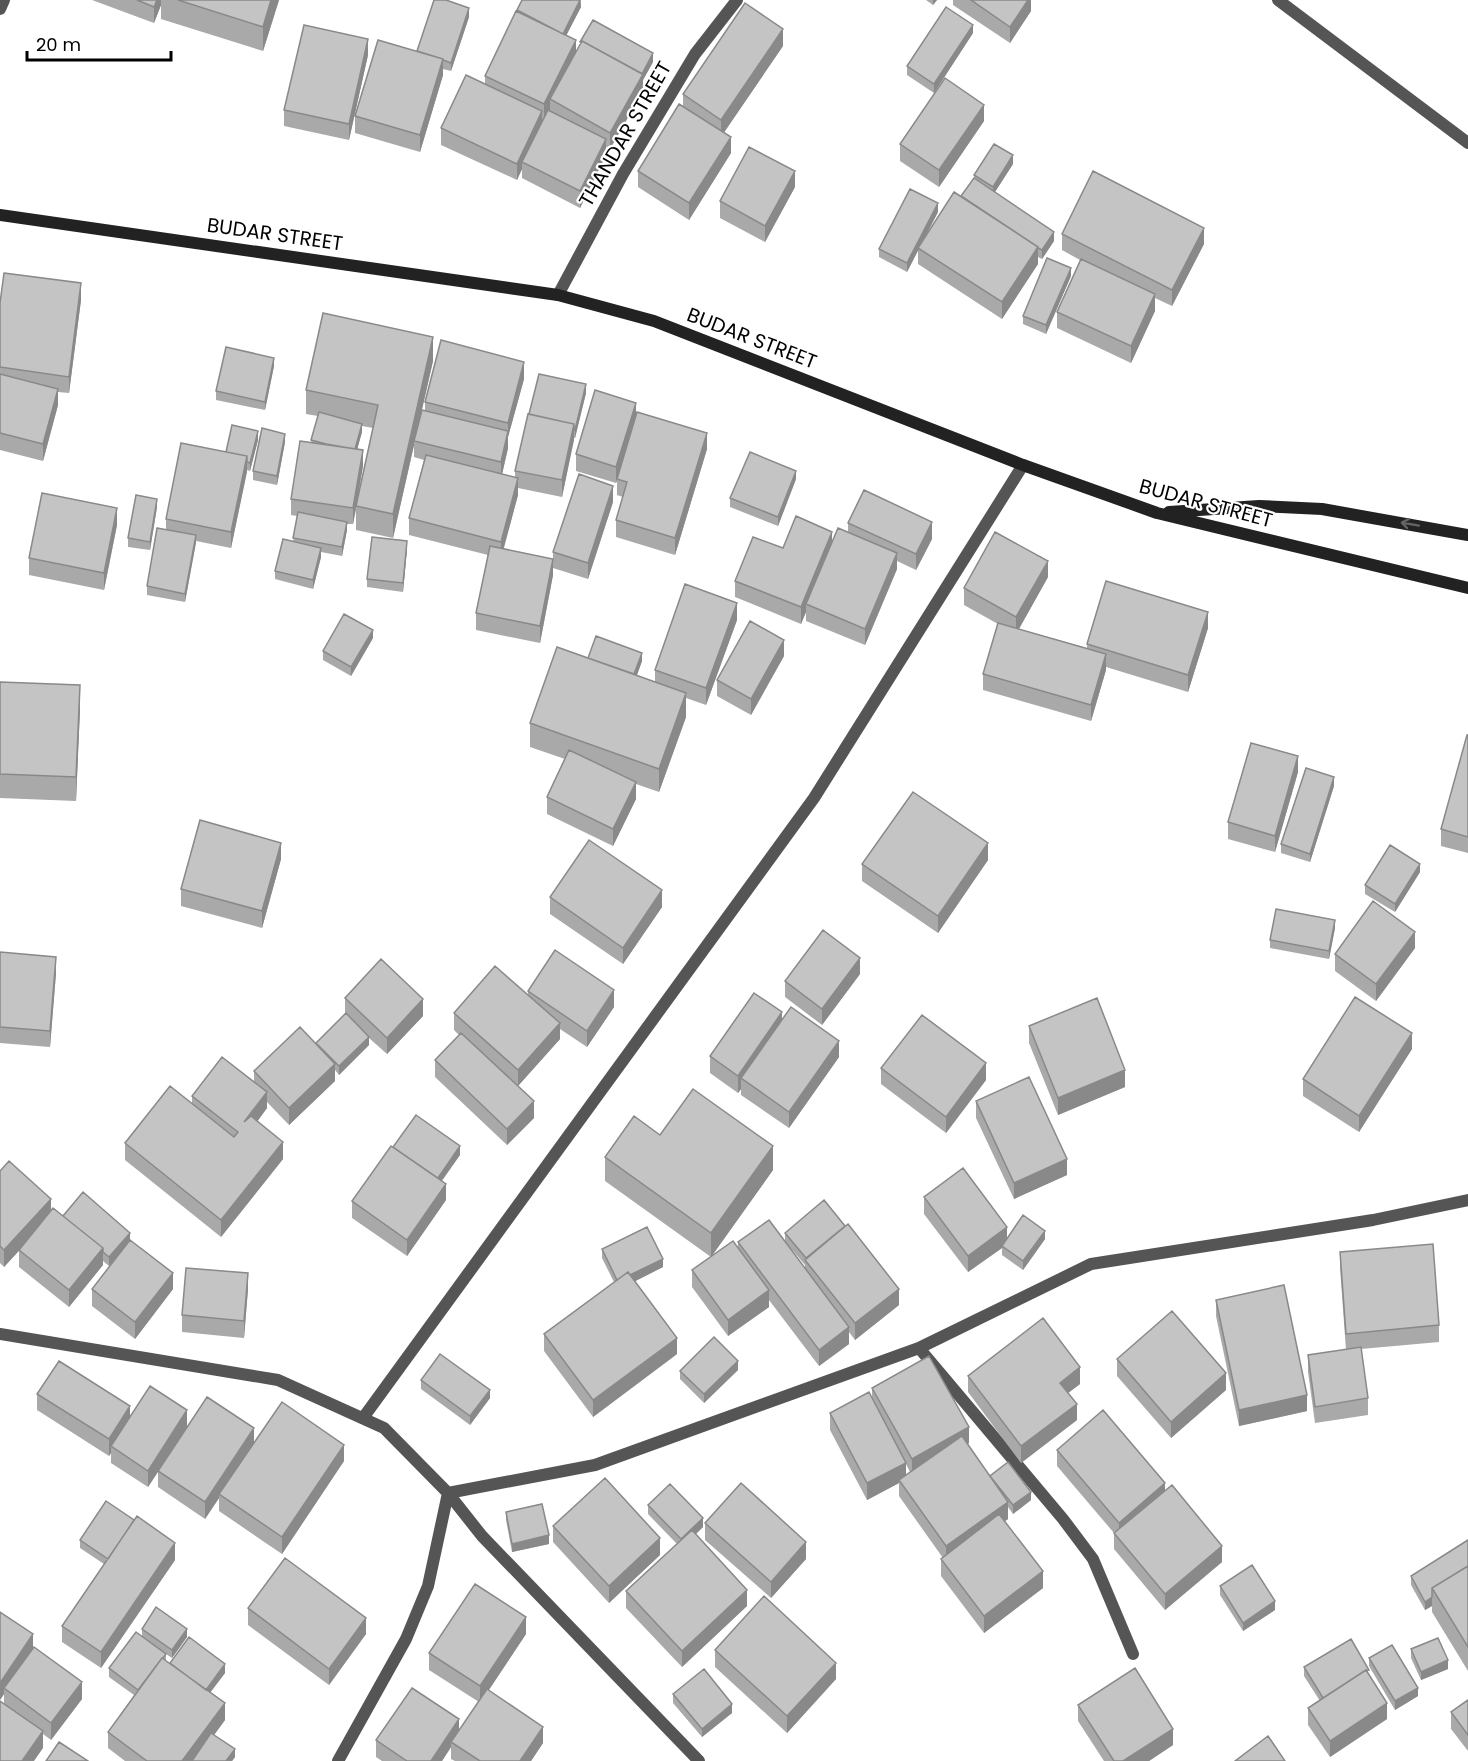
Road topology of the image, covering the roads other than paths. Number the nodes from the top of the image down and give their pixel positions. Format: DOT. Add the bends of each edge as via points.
graph roads {
  1 [pos="4,0"];
  2 [pos="737,0"];
  3 [pos="1278,0"];
  4 [pos="0,9"];
  5 [pos="1468,142"];
  6 [pos="0,215"];
  7 [pos="558,295"];
  8 [pos="1023,465"];
  9 [pos="1157,513"];
  10 [pos="1468,534"];
  11 [pos="1468,588"];
  12 [pos="1468,1200"];
  13 [pos="0,1334"];
  14 [pos="919,1348"];
  15 [pos="363,1418"];
  16 [pos="448,1493"];
  17 [pos="1133,1654"];
  18 [pos="338,1761"];
  19 [pos="699,1761"];
  1 -- 4 [label="street"];
  2 -- 7 [label="street, THANDAR STREET" via="689,64 623,174"];
  3 -- 5 [label="street"];
  6 -- 7 [label="main road, BUDAR STREET"];
  7 -- 8 [label="main road, BUDAR STREET" via="654,321"];
  8 -- 9 [label="main road, BUDAR STREET"];
  8 -- 15 [label="street" via="814,798"];
  10 -- 9 [label="main road, one-way" via="1322,509 1258,506"];
  9 -- 11 [label="main road, BUDAR STREET"];
  12 -- 14 [label="street" via="1373,1220 1091,1264"];
  13 -- 15 [label="street" via="278,1380"];
  14 -- 16 [label="street" via="595,1465"];
  14 -- 17 [label="street" via="1092,1559"];
  15 -- 16 [label="street" via="384,1428"];
  16 -- 18 [label="street" via="428,1586 406,1639"];
  16 -- 19 [label="street" via="482,1536"];
}
